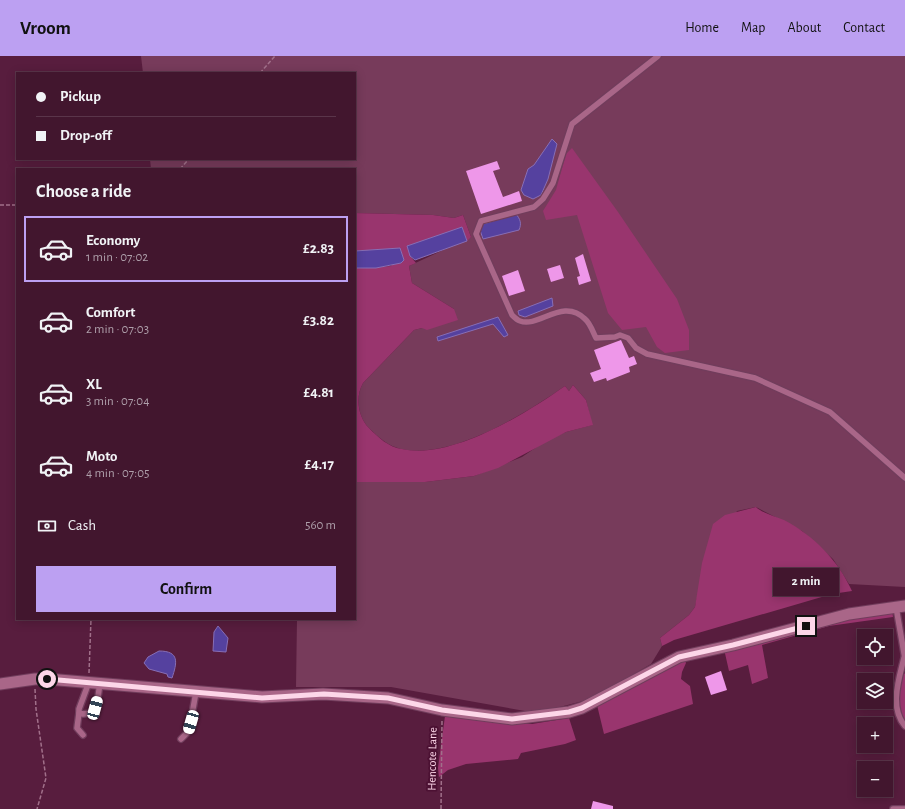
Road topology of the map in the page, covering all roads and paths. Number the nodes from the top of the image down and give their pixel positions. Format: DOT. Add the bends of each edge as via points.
graph roads {
  1 [pos="275,56"];
  2 [pos="658,56"];
  3 [pos="261,72"];
  4 [pos="188,160"];
  5 [pos="181,168"];
  6 [pos="0,205"];
  7 [pos="16,205"];
  8 [pos="905,478"];
  9 [pos="901,607"];
  10 [pos="90,620"];
  11 [pos="905,658"];
  12 [pos="35,679"];
  13 [pos="89,682"];
  14 [pos="100,683"];
  15 [pos="0,684"];
  16 [pos="196,692"];
  17 [pos="442,710"];
  18 [pos="79,713"];
  19 [pos="905,726"];
  20 [pos="83,735"];
  21 [pos="181,739"];
  22 [pos="37,809"];
  23 [pos="441,809"];
  24 [pos="893,809"];
  25 [pos="905,809"];
  1 -- 3 [label="path"];
  2 -- 8 [label="lane" via="572,124 553,183 543,199 534,207 481,221 476,234 512,315 519,321 527,322 563,311 574,311 586,319 596,338 620,335 628,338 636,348 647,354 755,378 830,412"];
  4 -- 5 [label="path"];
  6 -- 7 [label="path"];
  9 -- 11 [label="lane"];
  9 -- 17 [label="street" via="849,614 679,657 582,708 569,712 512,719"];
  10 -- 13 [label="path"];
  11 -- 19 [label="lane" via="898,684 896,707"];
  12 -- 13 [label="street"];
  12 -- 15 [label="street"];
  12 -- 22 [label="path" via="36,709 46,778"];
  13 -- 14 [label="street"];
  13 -- 18 [label="lane"];
  14 -- 16 [label="street"];
  14 -- 18 [label="lane" via="92,713"];
  16 -- 17 [label="street" via="262,698 324,694 388,698"];
  16 -- 21 [label="lane" via="188,730"];
  17 -- 23 [label="path, Hencote Lane"];
  18 -- 20 [label="lane" via="77,728"];
  24 -- 25 [label="lane"];
}
